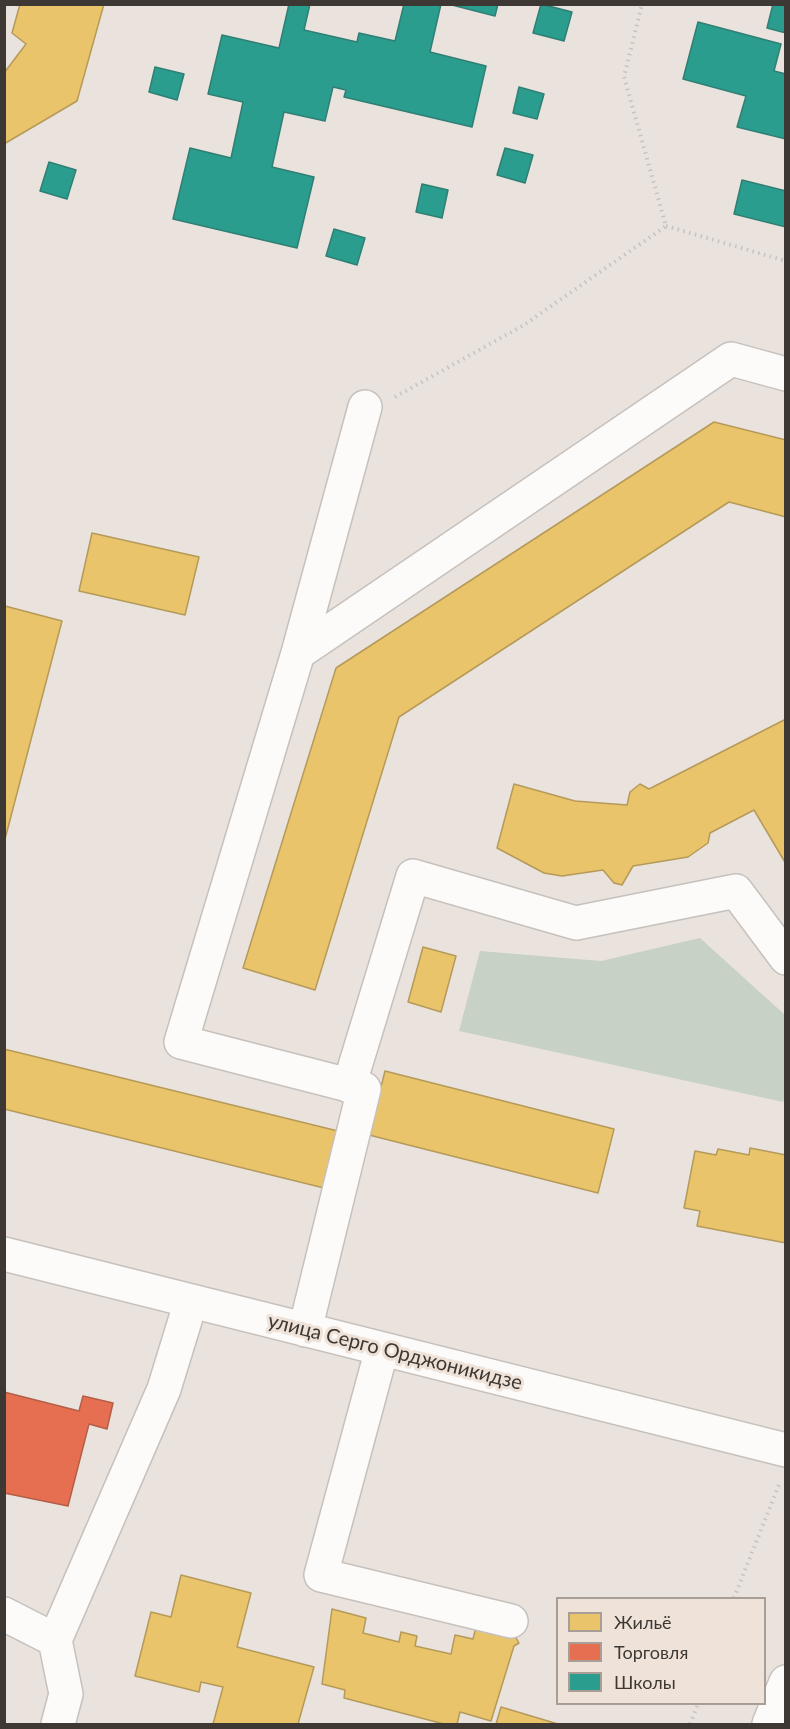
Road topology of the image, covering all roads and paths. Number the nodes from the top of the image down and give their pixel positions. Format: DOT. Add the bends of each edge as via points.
graph roads {
  1 [pos="642,4"];
  2 [pos="666,226"];
  3 [pos="786,261"];
  4 [pos="786,374"];
  5 [pos="365,407"];
  6 [pos="298,653"];
  7 [pos="786,958"];
  8 [pos="349,1086"];
  9 [pos="4,1254"];
  10 [pos="191,1301"];
  11 [pos="305,1330"];
  12 [pos="382,1349"];
  13 [pos="783,1464"];
  14 [pos="735,1597"];
  15 [pos="4,1614"];
  16 [pos="511,1621"];
  17 [pos="55,1640"];
  18 [pos="786,1682"];
  19 [pos="698,1705"];
  20 [pos="58,1725"];
  21 [pos="690,1725"];
  22 [pos="769,1725"];
  1 -- 2 [label="path" via="624,77"];
  2 -- 3 [label="path"];
  2 -- 5 [label="path" via="524,325 395,397"];
  4 -- 6 [label="street" via="731,359"];
  5 -- 6 [label="street"];
  6 -- 8 [label="street" via="181,1041"];
  7 -- 8 [label="street" via="736,891 576,923 413,876"];
  8 -- 11 [label="street" via="364,1089"];
  9 -- 10 [label="street, улица Серго Орджоникидзе"];
  10 -- 11 [label="street, улица Серго Орджоникидзе"];
  10 -- 17 [label="street" via="164,1389"];
  11 -- 12 [label="street, улица Серго Орджоникидзе"];
  12 -- 13 [label="street, улица Серго Орджоникидзе"];
  12 -- 16 [label="street" via="321,1575"];
  13 -- 14 [label="path"];
  15 -- 17 [label="street"];
  17 -- 20 [label="street" via="66,1694"];
  18 -- 22 [label="street"];
  19 -- 21 [label="path"];
}
